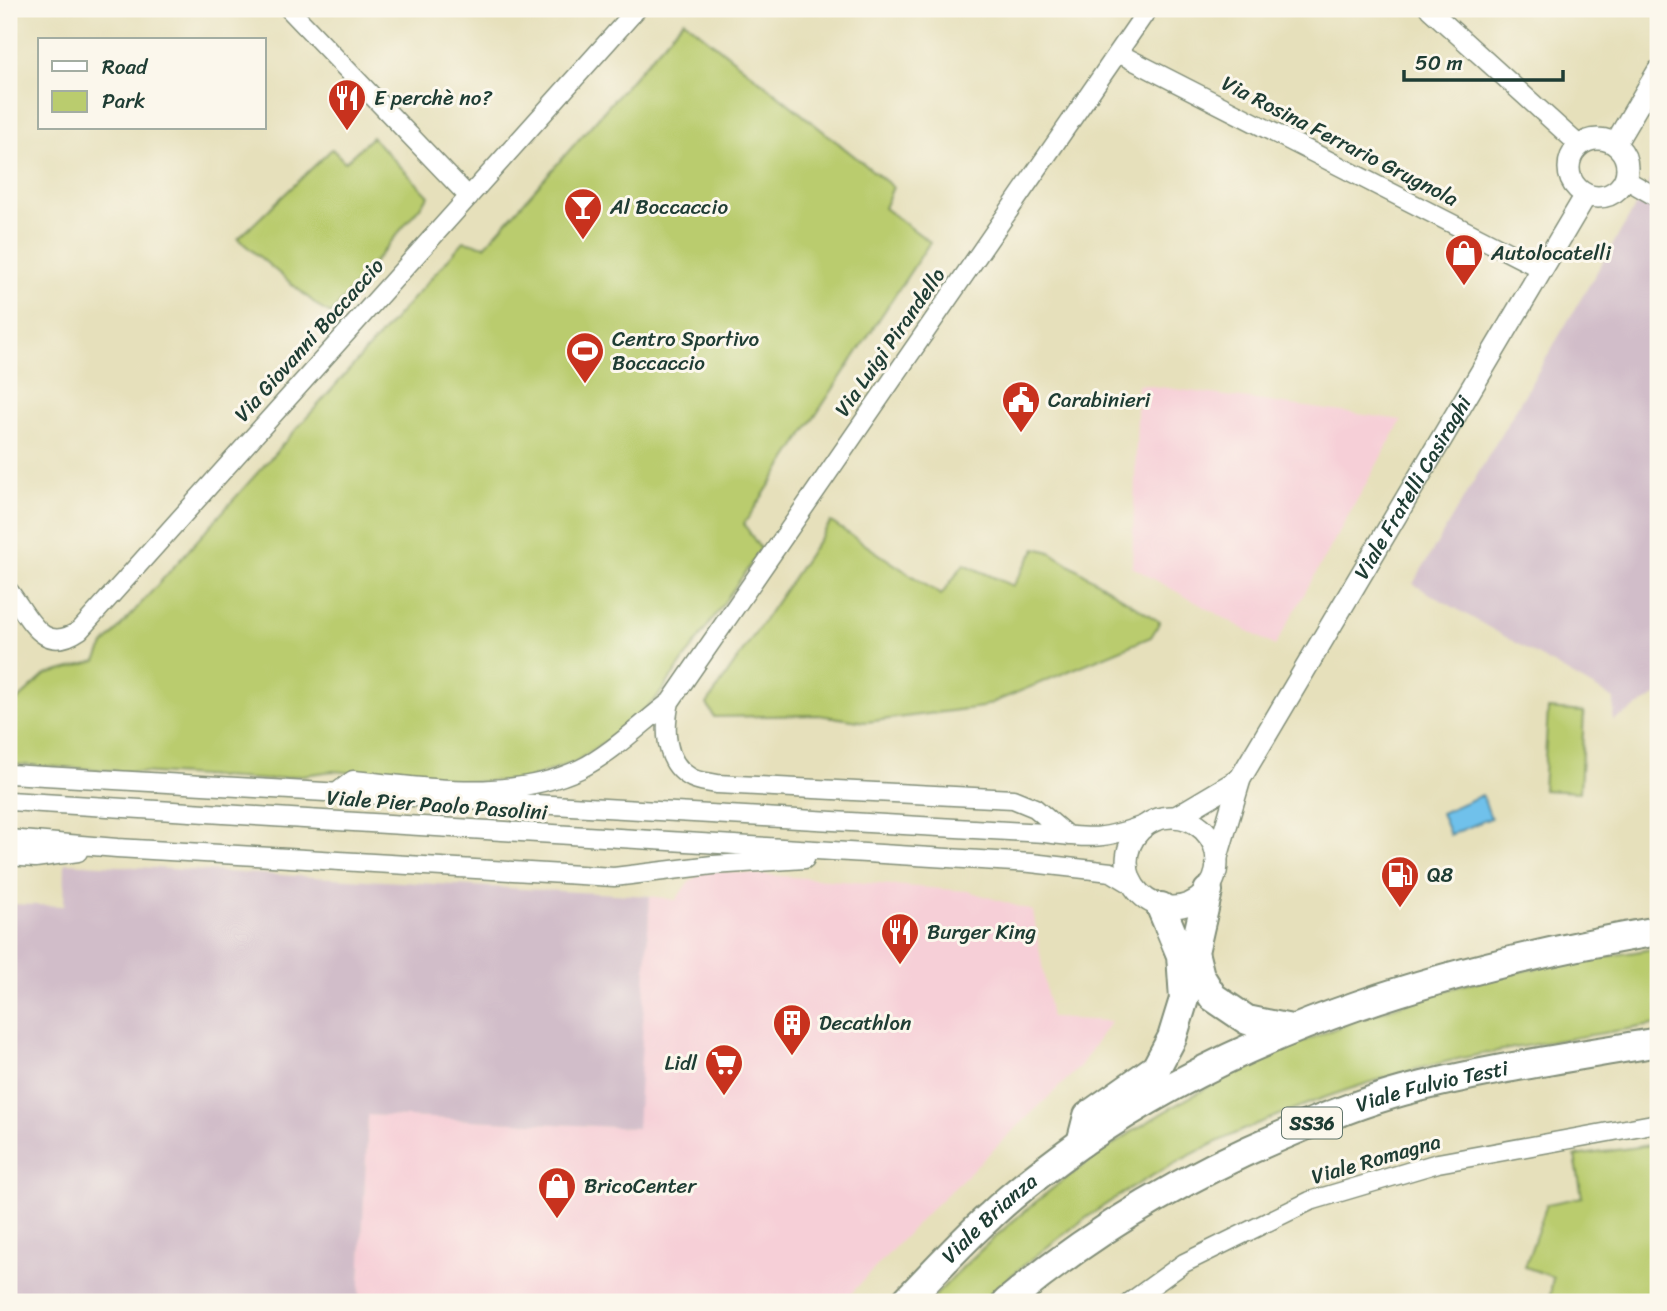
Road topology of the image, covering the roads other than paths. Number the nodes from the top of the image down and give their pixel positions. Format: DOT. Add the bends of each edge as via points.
graph roads {
  1 [pos="289,9"];
  2 [pos="637,9"];
  3 [pos="1148,9"];
  4 [pos="1429,9"];
  5 [pos="1118,53"];
  6 [pos="1658,71"];
  7 [pos="1615,144"];
  8 [pos="1579,145"];
  9 [pos="1625,179"];
  10 [pos="1586,195"];
  11 [pos="468,197"];
  12 [pos="1658,198"];
  13 [pos="1541,269"];
  14 [pos="9,591"];
  15 [pos="670,702"];
  16 [pos="9,774"];
  17 [pos="1240,779"];
  18 [pos="336,793"];
  19 [pos="9,801"];
  20 [pos="1176,817"];
  21 [pos="1149,823"];
  22 [pos="1068,836"];
  23 [pos="9,839"];
  24 [pos="117,848"];
  25 [pos="862,853"];
  26 [pos="9,856"];
  27 [pos="1217,857"];
  28 [pos="1131,884"];
  29 [pos="1208,891"];
  30 [pos="1161,907"];
  31 [pos="1658,931"];
  32 [pos="1291,1029"];
  33 [pos="1658,1042"];
  34 [pos="1658,1123"];
  35 [pos="1081,1143"];
  36 [pos="905,1302"];
  37 [pos="1007,1302"];
  38 [pos="1130,1302"];
  1 -- 11 [label="street"];
  2 -- 11 [label="street, Via Giovanni Boccaccio"];
  3 -- 5 [label="street, Via Luigi Pirandello"];
  4 -- 8 [label="street"];
  5 -- 13 [label="street, Via Rosina Ferrario Grugnola"];
  5 -- 15 [label="street, Via Luigi Pirandello"];
  6 -- 7 [label="street"];
  7 -- 8 [label="street" via="1597,139"];
  7 -- 9 [label="street" via="1626,159"];
  8 -- 10 [label="street" via="1568,172"];
  9 -- 10 [label="street" via="1606,196"];
  9 -- 12 [label="street"];
  10 -- 13 [label="street, Viale Fratelli Casiraghi"];
  11 -- 14 [label="street, Via Giovanni Boccaccio" via="80,630 58,641 49,639"];
  13 -- 17 [label="street, Viale Fratelli Casiraghi"];
  15 -- 18 [label="street, Viale Pier Paolo Pasolini" via="580,769 521,788 447,788 354,780"];
  15 -- 22 [label="street" via="667,741 677,764 691,778 717,784 1013,799 1035,808"];
  16 -- 18 [label="street, Viale Pier Paolo Pasolini"];
  17 -- 20 [label="street, Viale Fratelli Casiraghi"];
  17 -- 27 [label="street, Viale Fratelli Casiraghi"];
  18 -- 22 [label="street, Viale Pier Paolo Pasolini"];
  19 -- 25 [label="street, Viale Pier Paolo Pasolini"];
  20 -- 21 [label="street"];
  20 -- 27 [label="street" via="1204,830"];
  21 -- 22 [label="street, Viale Pier Paolo Pasolini" via="1115,835"];
  21 -- 28 [label="street" via="1135,834 1127,850"];
  23 -- 24 [label="street, Viale Pier Paolo Pasolini"];
  24 -- 25 [label="street, Viale Pier Paolo Pasolini" via="614,877"];
  24 -- 26 [label="street, Viale Pier Paolo Pasolini" via="35,858"];
  25 -- 28 [label="street, Viale Pier Paolo Pasolini" via="1071,867 1111,872"];
  27 -- 29 [label="street" via="1216,875"];
  28 -- 30 [label="street" via="1144,899"];
  29 -- 30 [label="street" via="1178,908"];
  29 -- 32 [label="highway" via="1194,952 1200,976 1213,997 1247,1020"];
  30 -- 35 [label="highway" via="1181,955 1184,999 1172,1038 1156,1068 1087,1116"];
  31 -- 32 [label="highway" via="1565,947 1405,988"];
  32 -- 35 [label="highway" via="1159,1095"];
  33 -- 37 [label="highway, Viale Fulvio Testi / SS36" via="1464,1077 1333,1114 1177,1184 1100,1231"];
  34 -- 38 [label="street, Viale Romagna" via="1438,1164 1310,1201 1184,1263"];
  35 -- 36 [label="highway, Viale Brianza" via="991,1214"];
}
